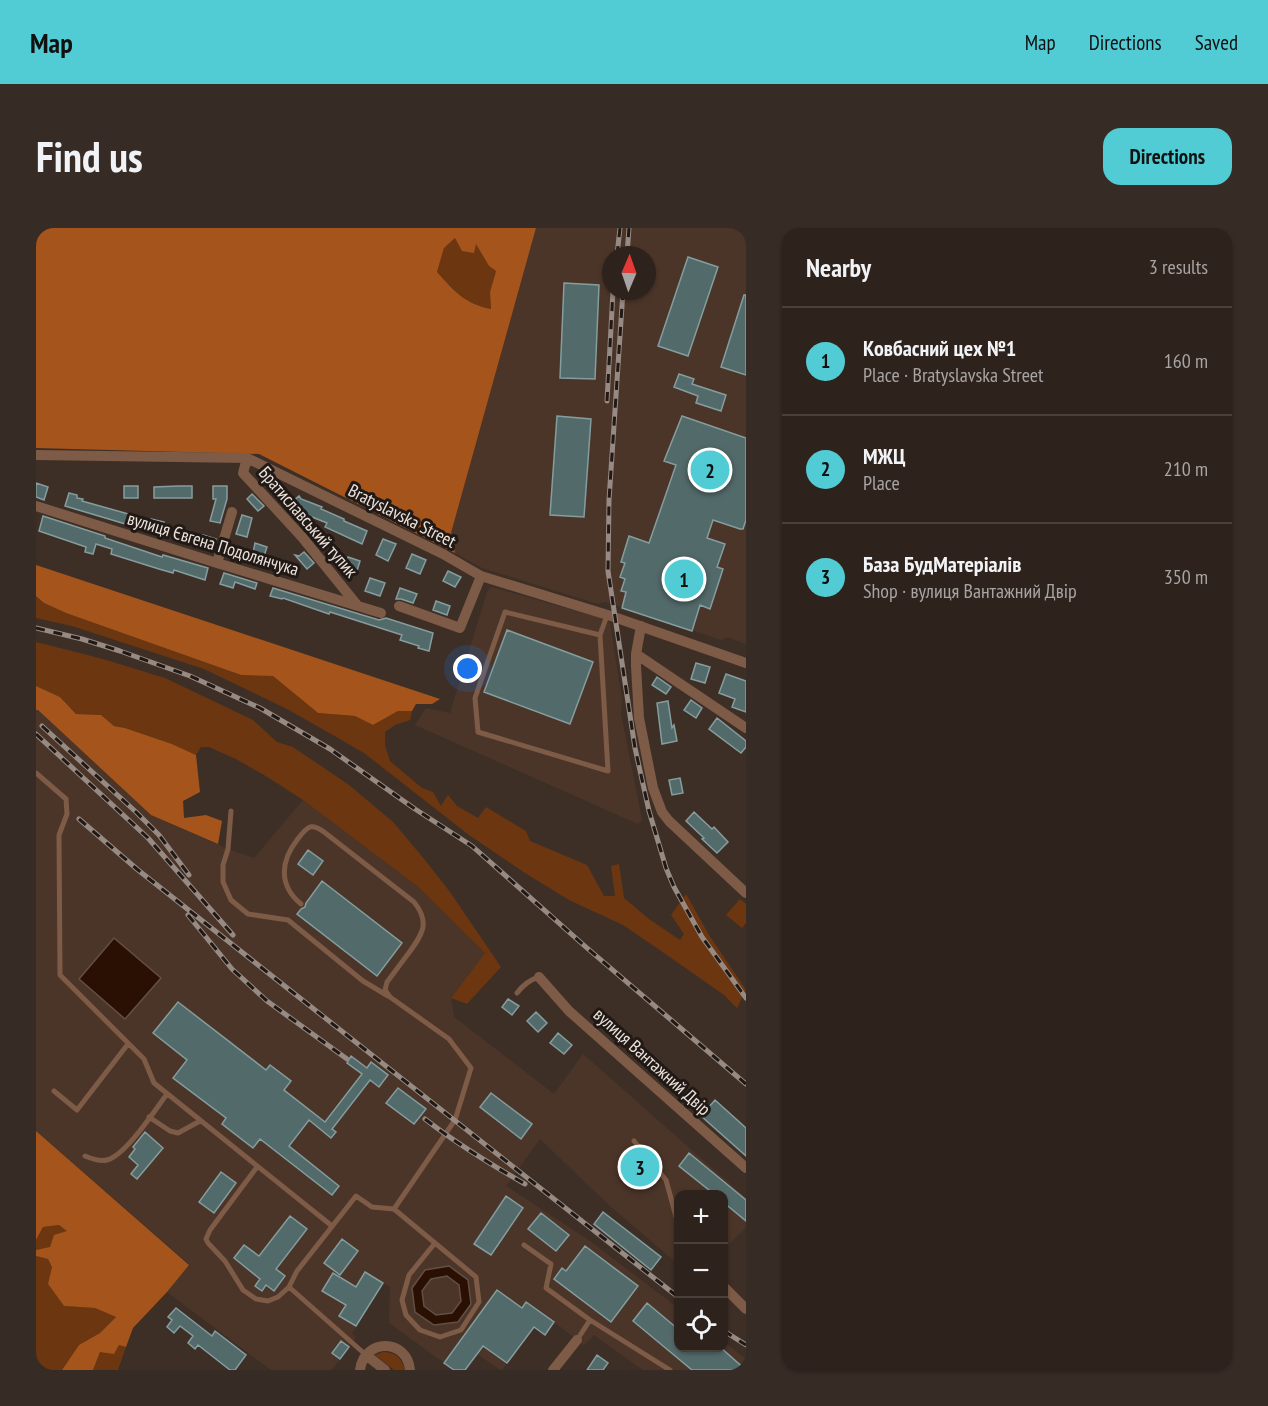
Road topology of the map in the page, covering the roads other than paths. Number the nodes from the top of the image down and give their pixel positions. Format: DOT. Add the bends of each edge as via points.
graph roads {
  1 [pos="36,455"];
  2 [pos="246,458"];
  3 [pos="36,506"];
  4 [pos="232,512"];
  5 [pos="217,563"];
  6 [pos="481,576"];
  7 [pos="357,605"];
  8 [pos="399,606"];
  9 [pos="381,613"];
  10 [pos="608,615"];
  11 [pos="641,626"];
  12 [pos="600,635"];
  13 [pos="636,654"];
  14 [pos="746,663"];
  15 [pos="746,728"];
  16 [pos="36,773"];
  17 [pos="231,811"];
  18 [pos="746,893"];
  19 [pos="301,904"];
  20 [pos="539,977"];
  21 [pos="517,993"];
  22 [pos="390,997"];
  23 [pos="129,1044"];
  24 [pos="54,1091"];
  25 [pos="167,1094"];
  26 [pos="149,1117"];
  27 [pos="201,1121"];
  28 [pos="634,1141"];
  29 [pos="85,1156"];
  30 [pos="257,1167"];
  31 [pos="746,1168"];
  32 [pos="394,1209"];
  33 [pos="674,1209"];
  34 [pos="332,1226"];
  35 [pos="435,1243"];
  36 [pos="524,1245"];
  37 [pos="290,1287"];
  38 [pos="728,1292"];
  39 [pos="746,1309"];
  40 [pos="590,1320"];
  41 [pos="577,1340"];
  42 [pos="366,1355"];
  43 [pos="360,1370"];
  44 [pos="385,1370"];
  45 [pos="410,1370"];
  46 [pos="553,1370"];
  47 [pos="670,1370"];
  1 -- 2 [label="street, Bratyslavska Street"];
  2 -- 6 [label="street, Bratyslavska Street"];
  2 -- 7 [label="street, Братиславський тупик" via="243,473"];
  3 -- 5 [label="street, вулиця Євгена Подолянчука"];
  4 -- 5 [label="street"];
  5 -- 7 [label="street, вулиця Євгена Подолянчука"];
  6 -- 8 [label="street" via="460,628"];
  6 -- 10 [label="street, Bratyslavska Street"];
  7 -- 9 [label="street, вулиця Євгена Подолянчука"];
  10 -- 11 [label="street, Bratyslavska Street"];
  10 -- 12 [label="lane"];
  11 -- 13 [label="street"];
  11 -- 14 [label="street, Bratyslavska Street"];
  12 -- 12 [label="lane" via="608,771 478,732 476,698 505,612"];
  13 -- 15 [label="street"];
  13 -- 18 [label="street" via="639,718 653,788 662,812"];
  16 -- 23 [label="lane" via="66,799 67,814 59,835 60,975"];
  17 -- 22 [label="lane" via="223,882 231,900 248,914 288,920 363,981"];
  19 -- 22 [label="lane" via="287,888 284,871 288,855 309,827 324,832 414,902 424,926 420,938 387,982"];
  20 -- 21 [label="lane"];
  20 -- 31 [label="street, вулиця Вантажний Двір" via="570,1011"];
  22 -- 32 [label="lane" via="449,1039 471,1068 456,1120"];
  23 -- 24 [label="lane" via="78,1110"];
  23 -- 25 [label="lane" via="144,1059 154,1083"];
  25 -- 26 [label="lane"];
  25 -- 27 [label="lane"];
  26 -- 27 [label="lane" via="178,1133"];
  26 -- 29 [label="lane" via="115,1157 105,1161"];
  27 -- 30 [label="lane"];
  28 -- 33 [label="lane" via="666,1180"];
  30 -- 34 [label="lane"];
  30 -- 37 [label="lane" via="206,1239 243,1290 256,1299 268,1302"];
  32 -- 34 [label="lane" via="372,1207 356,1196"];
  32 -- 35 [label="lane"];
  34 -- 37 [label="lane" via="297,1270"];
  35 -- 35 [label="lane" via="476,1277 479,1302 461,1330 440,1337 420,1330 406,1316 402,1299 409,1275"];
  36 -- 40 [label="lane" via="551,1264 546,1288"];
  37 -- 42 [label="lane"];
  38 -- 39 [label="street"];
  40 -- 41 [label="lane"];
  40 -- 47 [label="lane"];
  41 -- 46 [label="street"];
  42 -- 43 [label="street"];
  42 -- 44 [label="street"];
  42 -- 45 [label="street" via="379,1346 395,1347 407,1357"];
}
